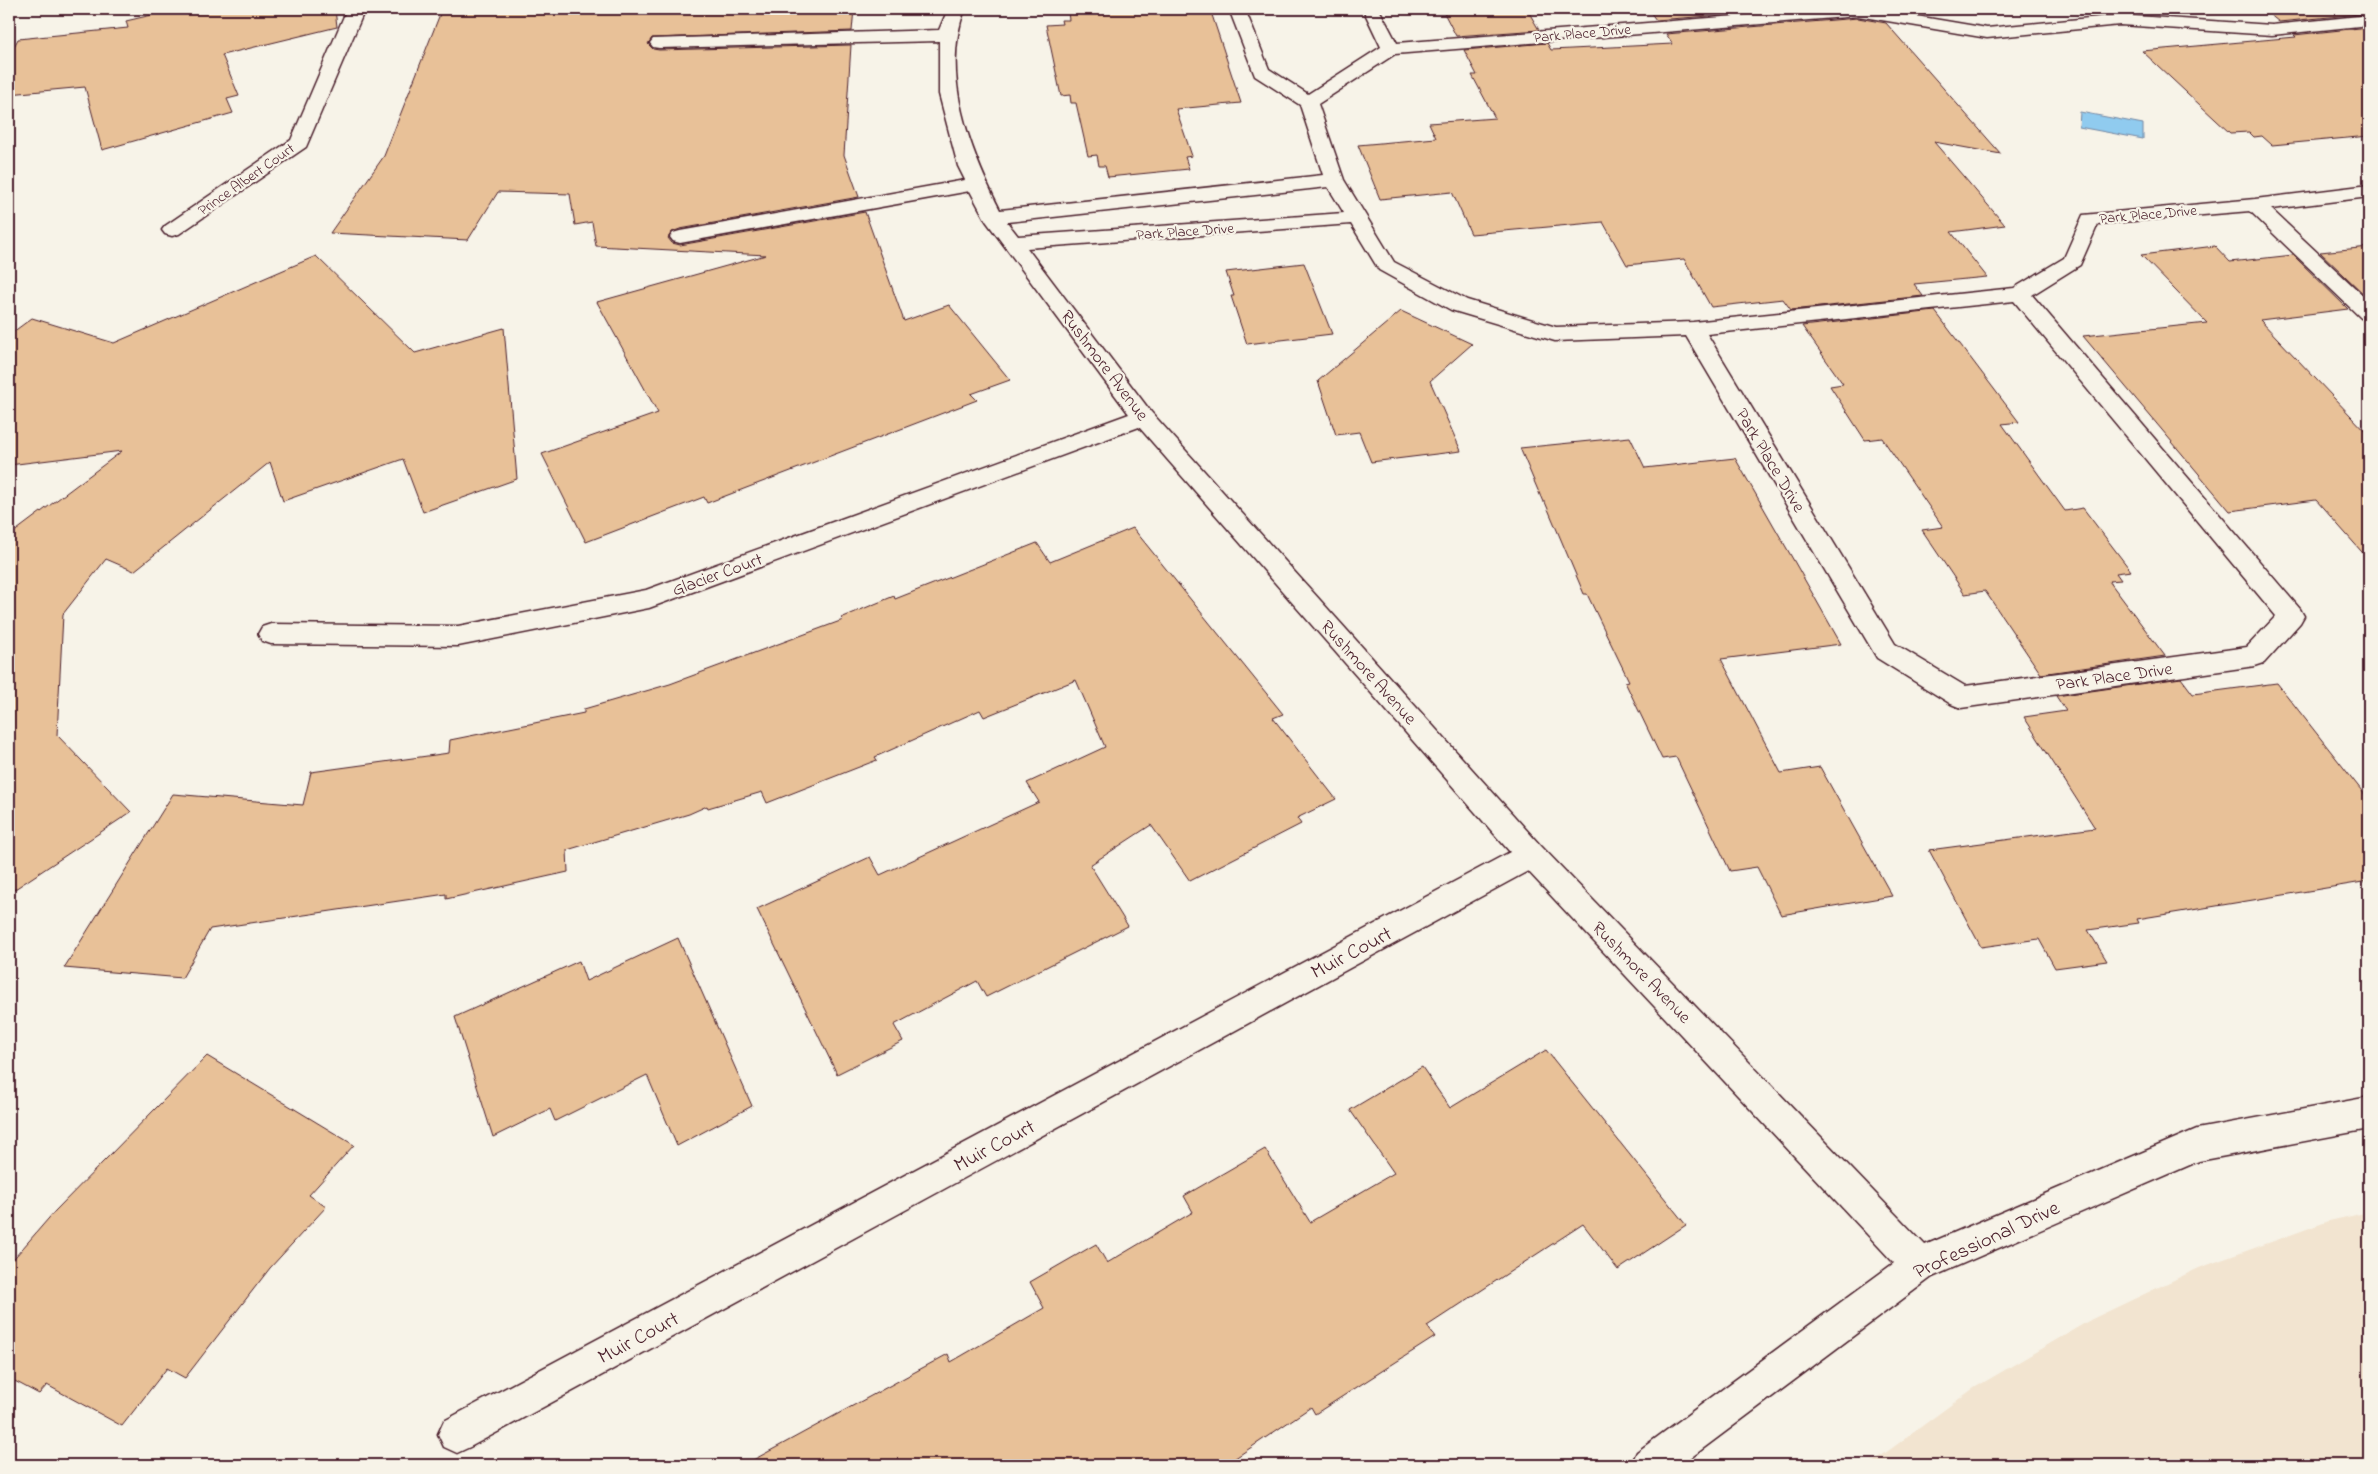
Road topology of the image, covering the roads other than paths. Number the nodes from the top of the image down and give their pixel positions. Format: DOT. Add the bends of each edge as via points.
graph roads {
  1 [pos="356,9"];
  2 [pos="956,9"];
  3 [pos="1237,9"];
  4 [pos="1371,9"];
  5 [pos="2369,20"];
  6 [pos="948,35"];
  7 [pos="659,43"];
  8 [pos="1390,49"];
  9 [pos="1308,102"];
  10 [pos="1334,180"];
  11 [pos="977,184"];
  12 [pos="2369,191"];
  13 [pos="2255,205"];
  14 [pos="993,217"];
  15 [pos="1356,218"];
  16 [pos="172,230"];
  17 [pos="680,237"];
  18 [pos="1013,244"];
  19 [pos="2019,294"];
  20 [pos="2369,313"];
  21 [pos="1693,329"];
  22 [pos="1144,417"];
  23 [pos="271,634"];
  24 [pos="1531,855"];
  25 [pos="2369,1113"];
  26 [pos="1920,1265"];
  27 [pos="458,1434"];
  28 [pos="1650,1465"];
  1 -- 16 [label="street, Prince Albert Court" via="298,143"];
  2 -- 6 [label="street, Rushmore Avenue"];
  3 -- 9 [label="street" via="1261,72"];
  4 -- 8 [label="street"];
  5 -- 8 [label="street, Park Place Drive" via="2272,30 2120,20 1988,33 1858,11"];
  6 -- 7 [label="street"];
  6 -- 11 [label="street, Rushmore Avenue" via="948,94 968,166"];
  8 -- 9 [label="street, Park Place Drive"];
  9 -- 10 [label="street, Park Place Drive"];
  10 -- 14 [label="street, Park Place Drive"];
  10 -- 15 [label="street, Park Place Drive"];
  11 -- 14 [label="street, Rushmore Avenue"];
  11 -- 17 [label="street"];
  12 -- 13 [label="street, Park Place Drive"];
  13 -- 19 [label="street, Park Place Drive" via="2090,219 2073,261"];
  13 -- 20 [label="street"];
  14 -- 18 [label="street, Rushmore Avenue"];
  15 -- 18 [label="street, Park Place Drive"];
  15 -- 21 [label="street, Park Place Drive" via="1386,266 1459,305 1555,334"];
  18 -- 22 [label="street, Rushmore Avenue"];
  19 -- 21 [label="street, Park Place Drive"];
  19 -- 21 [label="street, Park Place Drive" via="2291,616 2255,656 1961,697 1886,651"];
  22 -- 23 [label="street, Glacier Court" via="649,599 458,636"];
  22 -- 24 [label="street, Rushmore Avenue"];
  24 -- 26 [label="street, Rushmore Avenue"];
  24 -- 27 [label="street, Muir Court"];
  25 -- 26 [label="street, Professional Drive" via="2197,1145"];
  26 -- 28 [label="street, Professional Drive"];
}
